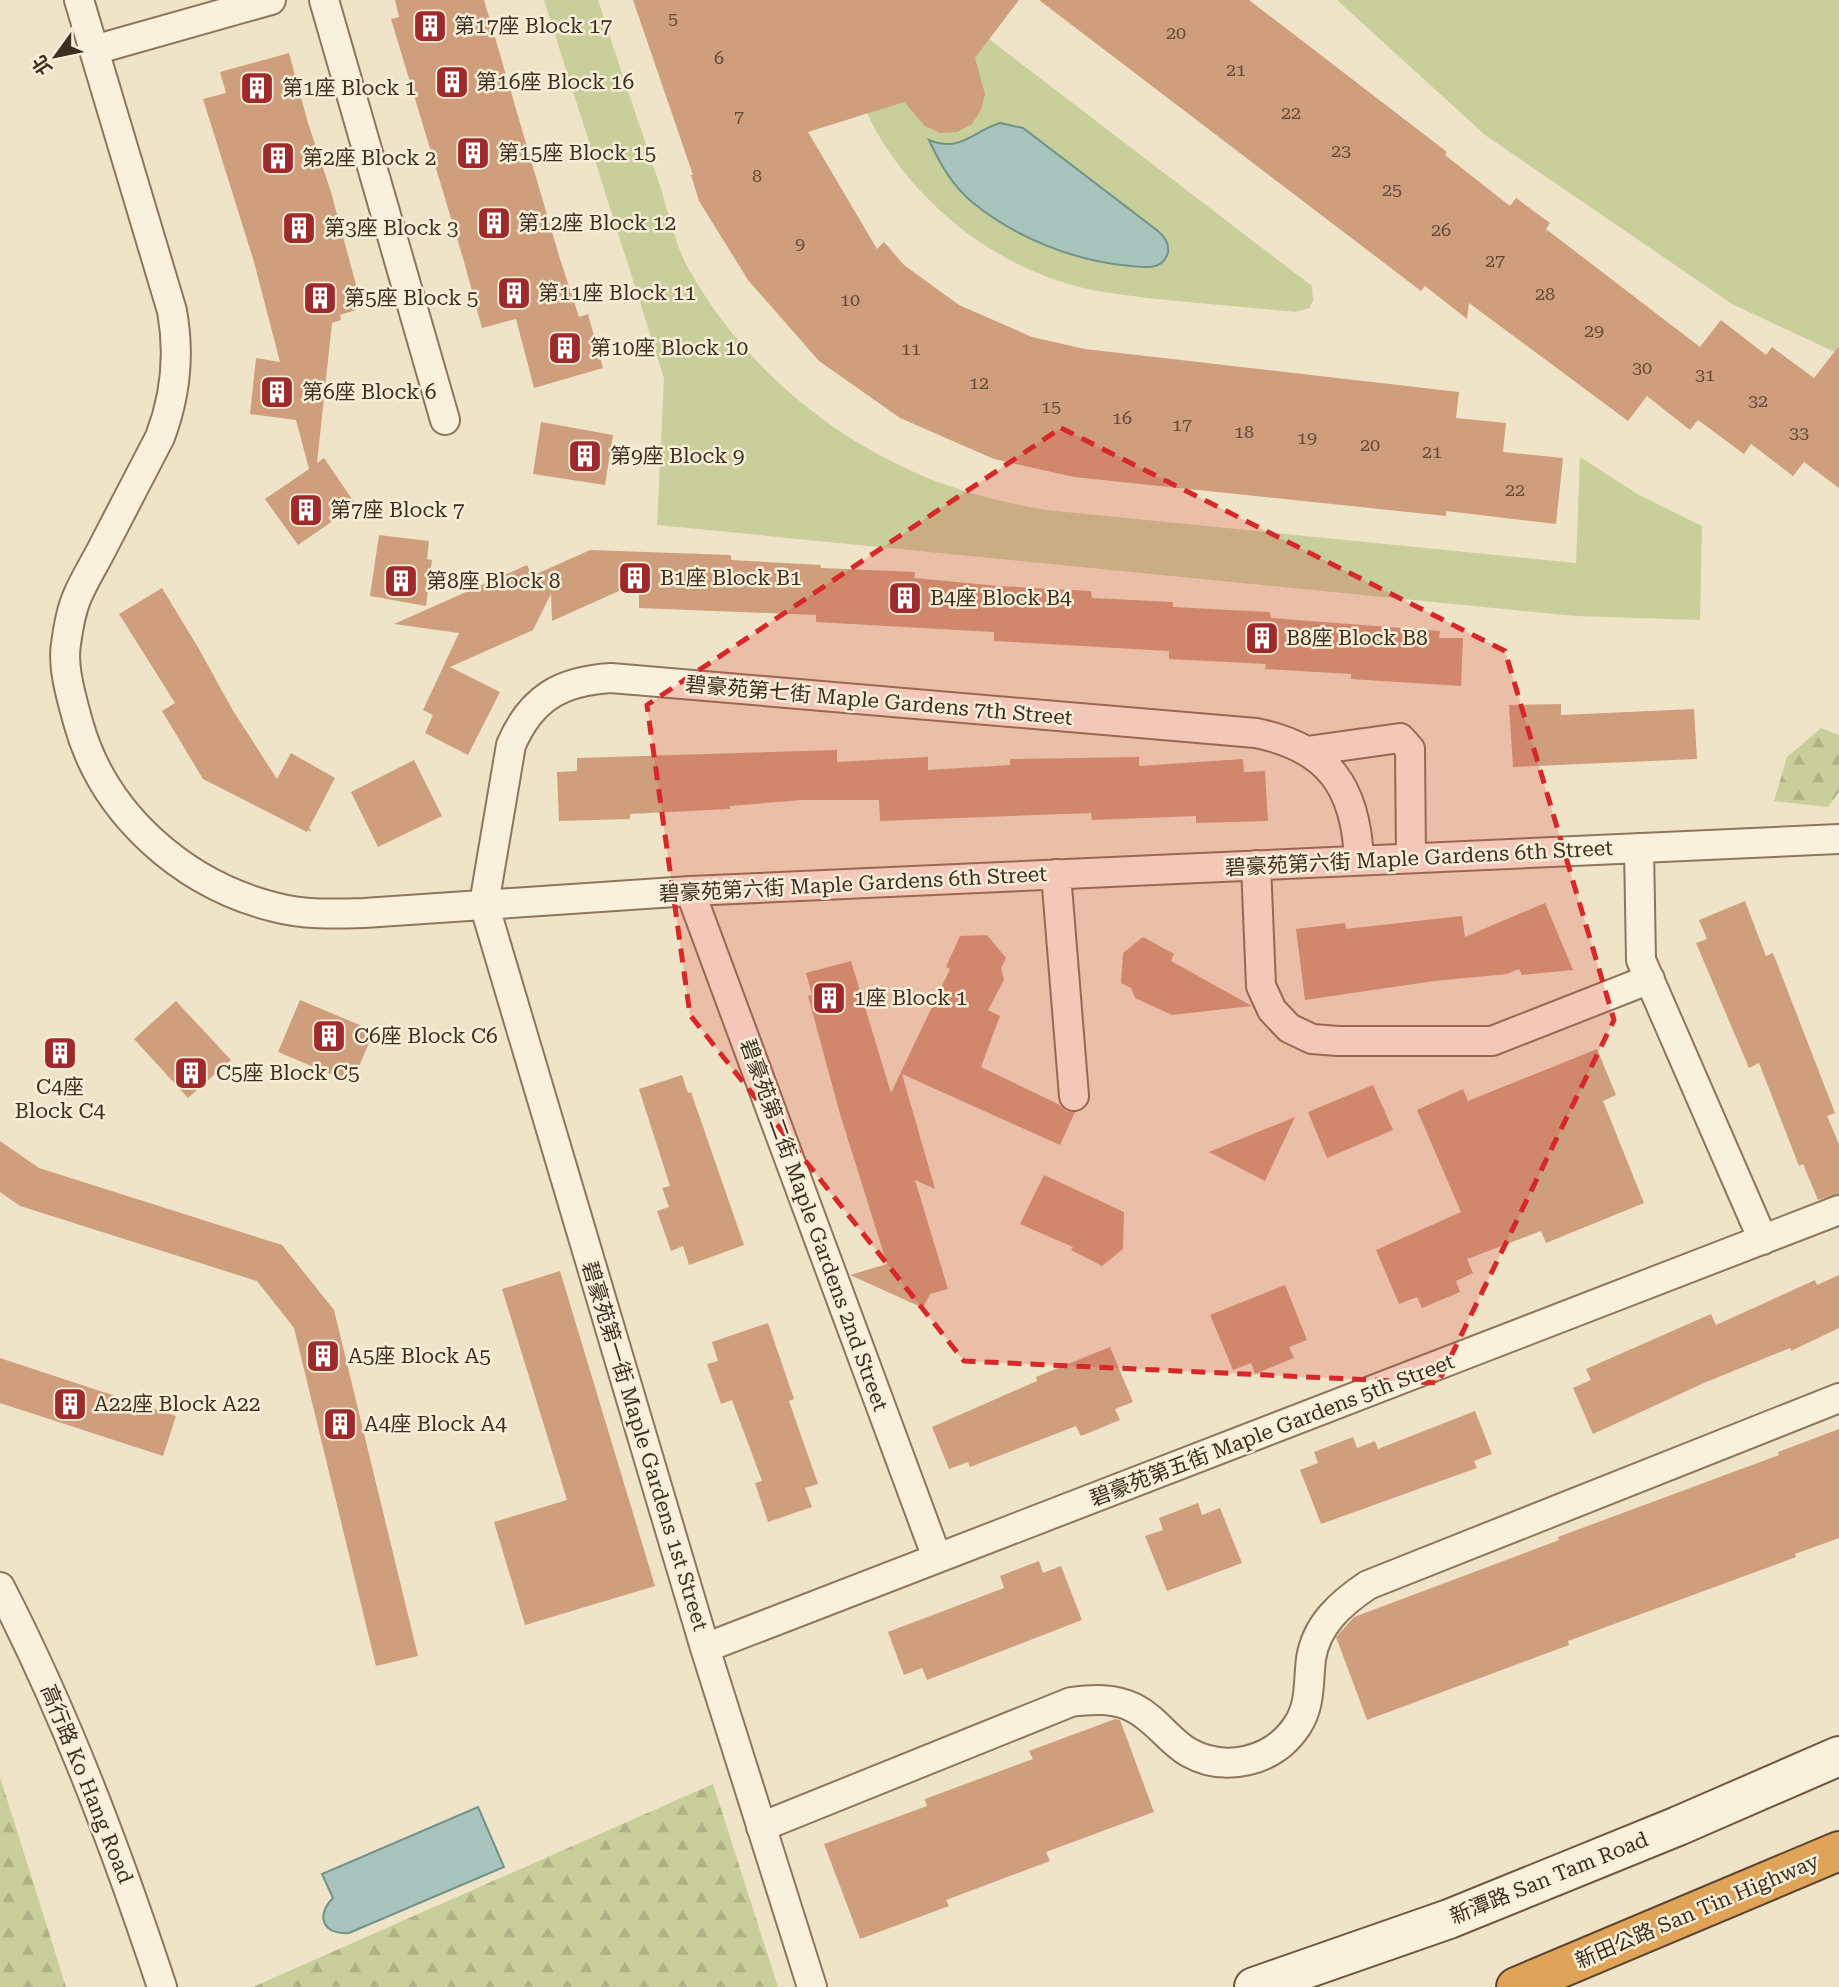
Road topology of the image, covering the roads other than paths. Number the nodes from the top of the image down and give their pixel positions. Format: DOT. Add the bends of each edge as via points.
graph roads {
  1 [pos="79,0"];
  2 [pos="271,0"];
  3 [pos="324,0"];
  4 [pos="94,50"];
  5 [pos="445,420"];
  6 [pos="1307,751"];
  7 [pos="1839,839"];
  8 [pos="1639,848"];
  9 [pos="1411,858"];
  10 [pos="1359,860"];
  11 [pos="1256,865"];
  12 [pos="1056,874"];
  13 [pos="690,891"];
  14 [pos="484,904"];
  15 [pos="1650,979"];
  16 [pos="1074,1096"];
  17 [pos="1839,1210"];
  18 [pos="1763,1240"];
  19 [pos="1839,1398"];
  20 [pos="937,1558"];
  21 [pos="0,1587"];
  22 [pos="705,1648"];
  23 [pos="1839,1756"];
  24 [pos="761,1827"];
  25 [pos="1839,1851"];
  26 [pos="162,1987"];
  27 [pos="812,1987"];
  28 [pos="1254,1987"];
  29 [pos="1517,1987"];
  1 -- 4 [label="lane, 碧豪苑第六街 Maple Gardens 6th Street"];
  2 -- 4 [label="lane"];
  3 -- 5 [label="lane"];
  4 -- 14 [label="lane, 碧豪苑第六街 Maple Gardens 6th Street" via="172,311 177,362 172,400 160,437 76,599 65,648 70,692 100,777 126,814 157,846 232,894 275,908 319,914"];
  6 -- 9 [label="lane" via="1400,738 1410,749"];
  6 -- 10 [label="lane, 碧豪苑第七街 Maple Gardens 7th Street" via="1344,789 1354,812"];
  6 -- 14 [label="lane, 碧豪苑第七街 Maple Gardens 7th Street" via="1256,733 588,679 543,699 511,745"];
  7 -- 8 [label="lane, 碧豪苑第六街 Maple Gardens 6th Street"];
  8 -- 9 [label="lane, 碧豪苑第六街 Maple Gardens 6th Street"];
  8 -- 15 [label="lane" via="1641,960"];
  9 -- 10 [label="lane, 碧豪苑第六街 Maple Gardens 6th Street"];
  10 -- 11 [label="lane, 碧豪苑第六街 Maple Gardens 6th Street"];
  11 -- 12 [label="lane, 碧豪苑第六街 Maple Gardens 6th Street"];
  11 -- 15 [label="lane" via="1261,986 1272,1010 1289,1028 1312,1039 1492,1041"];
  12 -- 13 [label="lane, 碧豪苑第六街 Maple Gardens 6th Street"];
  12 -- 16 [label="lane"];
  13 -- 14 [label="lane, 碧豪苑第六街 Maple Gardens 6th Street"];
  13 -- 20 [label="lane, 碧豪苑第二街 Maple Gardens 2nd Street"];
  14 -- 22 [label="lane, 碧豪苑第一街 Maple Gardens 1st Street"];
  15 -- 18 [label="lane"];
  17 -- 18 [label="lane, 碧豪苑第五街 Maple Gardens 5th Street"];
  18 -- 20 [label="lane, 碧豪苑第五街 Maple Gardens 5th Street"];
  19 -- 24 [label="lane" via="1368,1585 1327,1619 1311,1657 1308,1703 1298,1726 1260,1758 1236,1763 1210,1761 1187,1751 1152,1718 1132,1707 1090,1700 1071,1703"];
  20 -- 22 [label="lane, 碧豪苑第五街 Maple Gardens 5th Street"];
  21 -- 26 [label="lane, 高行路 Ko Hang Road" via="44,1679 130,1889"];
  22 -- 24 [label="lane, 碧豪苑第一街 Maple Gardens 1st Street"];
  23 -- 28 [label="street, 新潭路 San Tam Road" via="1449,1919"];
  24 -- 27 [label="lane, 碧豪苑第一街 Maple Gardens 1st Street"];
  25 -- 29 [label="highway, 新田公路 San Tin Highway"];
}
